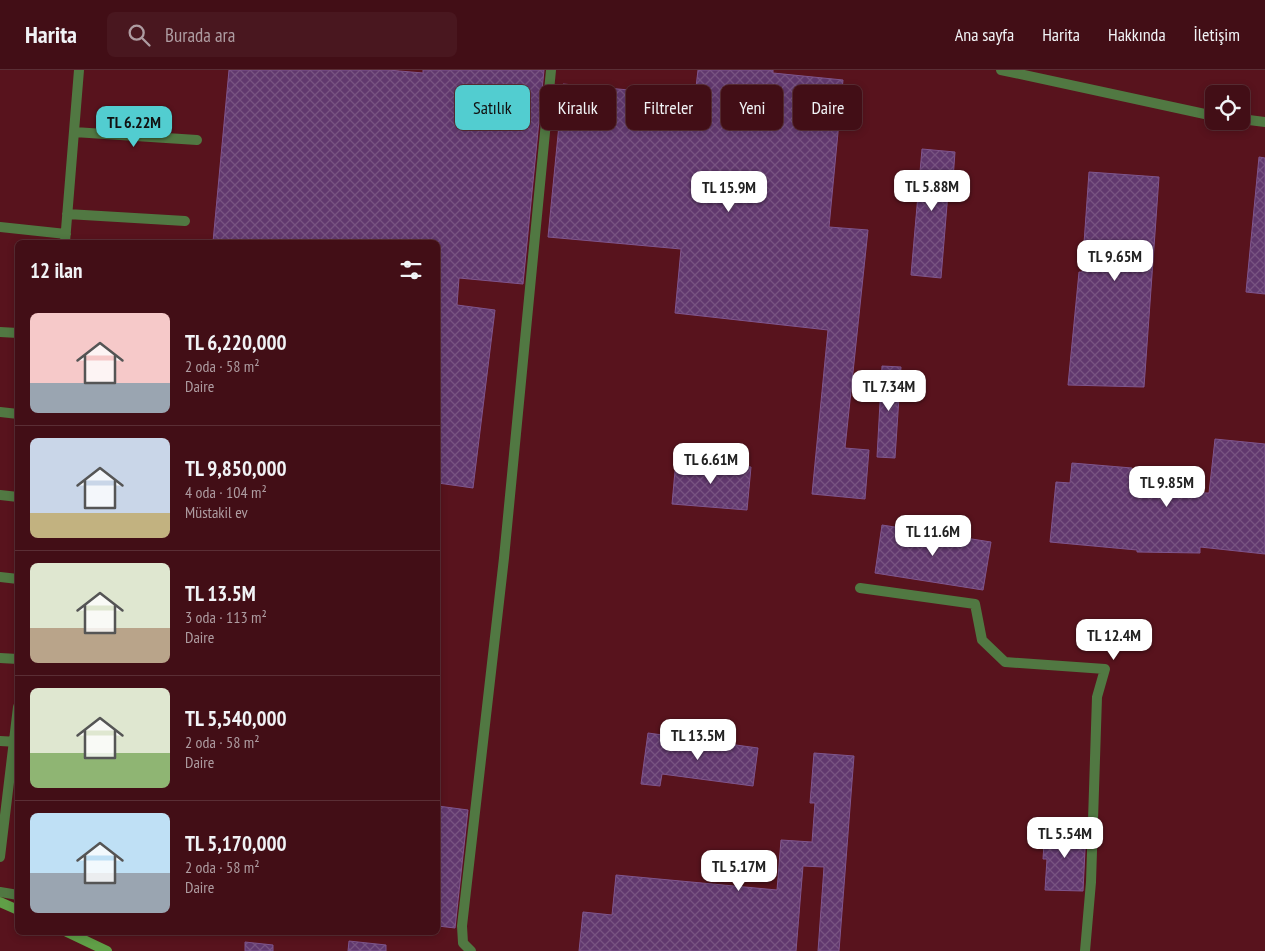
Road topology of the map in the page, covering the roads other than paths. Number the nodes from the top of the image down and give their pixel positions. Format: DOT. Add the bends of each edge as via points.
graph roads {
  1 [pos="79,70"];
  2 [pos="551,70"];
  3 [pos="1001,70"];
  4 [pos="1205,114"];
  5 [pos="1250,120"];
  6 [pos="1265,122"];
  7 [pos="74,132"];
  8 [pos="196,140"];
  9 [pos="67,214"];
  10 [pos="186,222"];
  11 [pos="0,227"];
  12 [pos="65,238"];
  13 [pos="0,332"];
  14 [pos="15,333"];
  15 [pos="0,412"];
  16 [pos="15,414"];
  17 [pos="0,495"];
  18 [pos="15,496"];
  19 [pos="0,577"];
  20 [pos="15,579"];
  21 [pos="860,588"];
  22 [pos="0,658"];
  23 [pos="15,659"];
  24 [pos="0,741"];
  25 [pos="15,742"];
  26 [pos="0,857"];
  27 [pos="0,892"];
  28 [pos="15,894"];
  29 [pos="0,902"];
  30 [pos="15,909"];
  31 [pos="73,935"];
  32 [pos="106,951"];
  33 [pos="472,951"];
  34 [pos="1085,951"];
  1 -- 7 [label="street"];
  2 -- 33 [label="street" via="504,558 462,926 463,943"];
  3 -- 4 [label="street"];
  5 -- 6 [label="street"];
  7 -- 8 [label="street"];
  7 -- 9 [label="street"];
  9 -- 10 [label="street"];
  9 -- 12 [label="street"];
  11 -- 12 [label="street"];
  13 -- 14 [label="street"];
  15 -- 16 [label="street"];
  17 -- 18 [label="street"];
  19 -- 20 [label="street"];
  21 -- 34 [label="street" via="975,604 982,640 1005,662 1105,669 1097,697 1091,882"];
  22 -- 23 [label="street"];
  24 -- 25 [label="street"];
  25 -- 26 [label="street"];
  27 -- 28 [label="street"];
  29 -- 30 [label="street"];
  31 -- 32 [label="street"];
}
